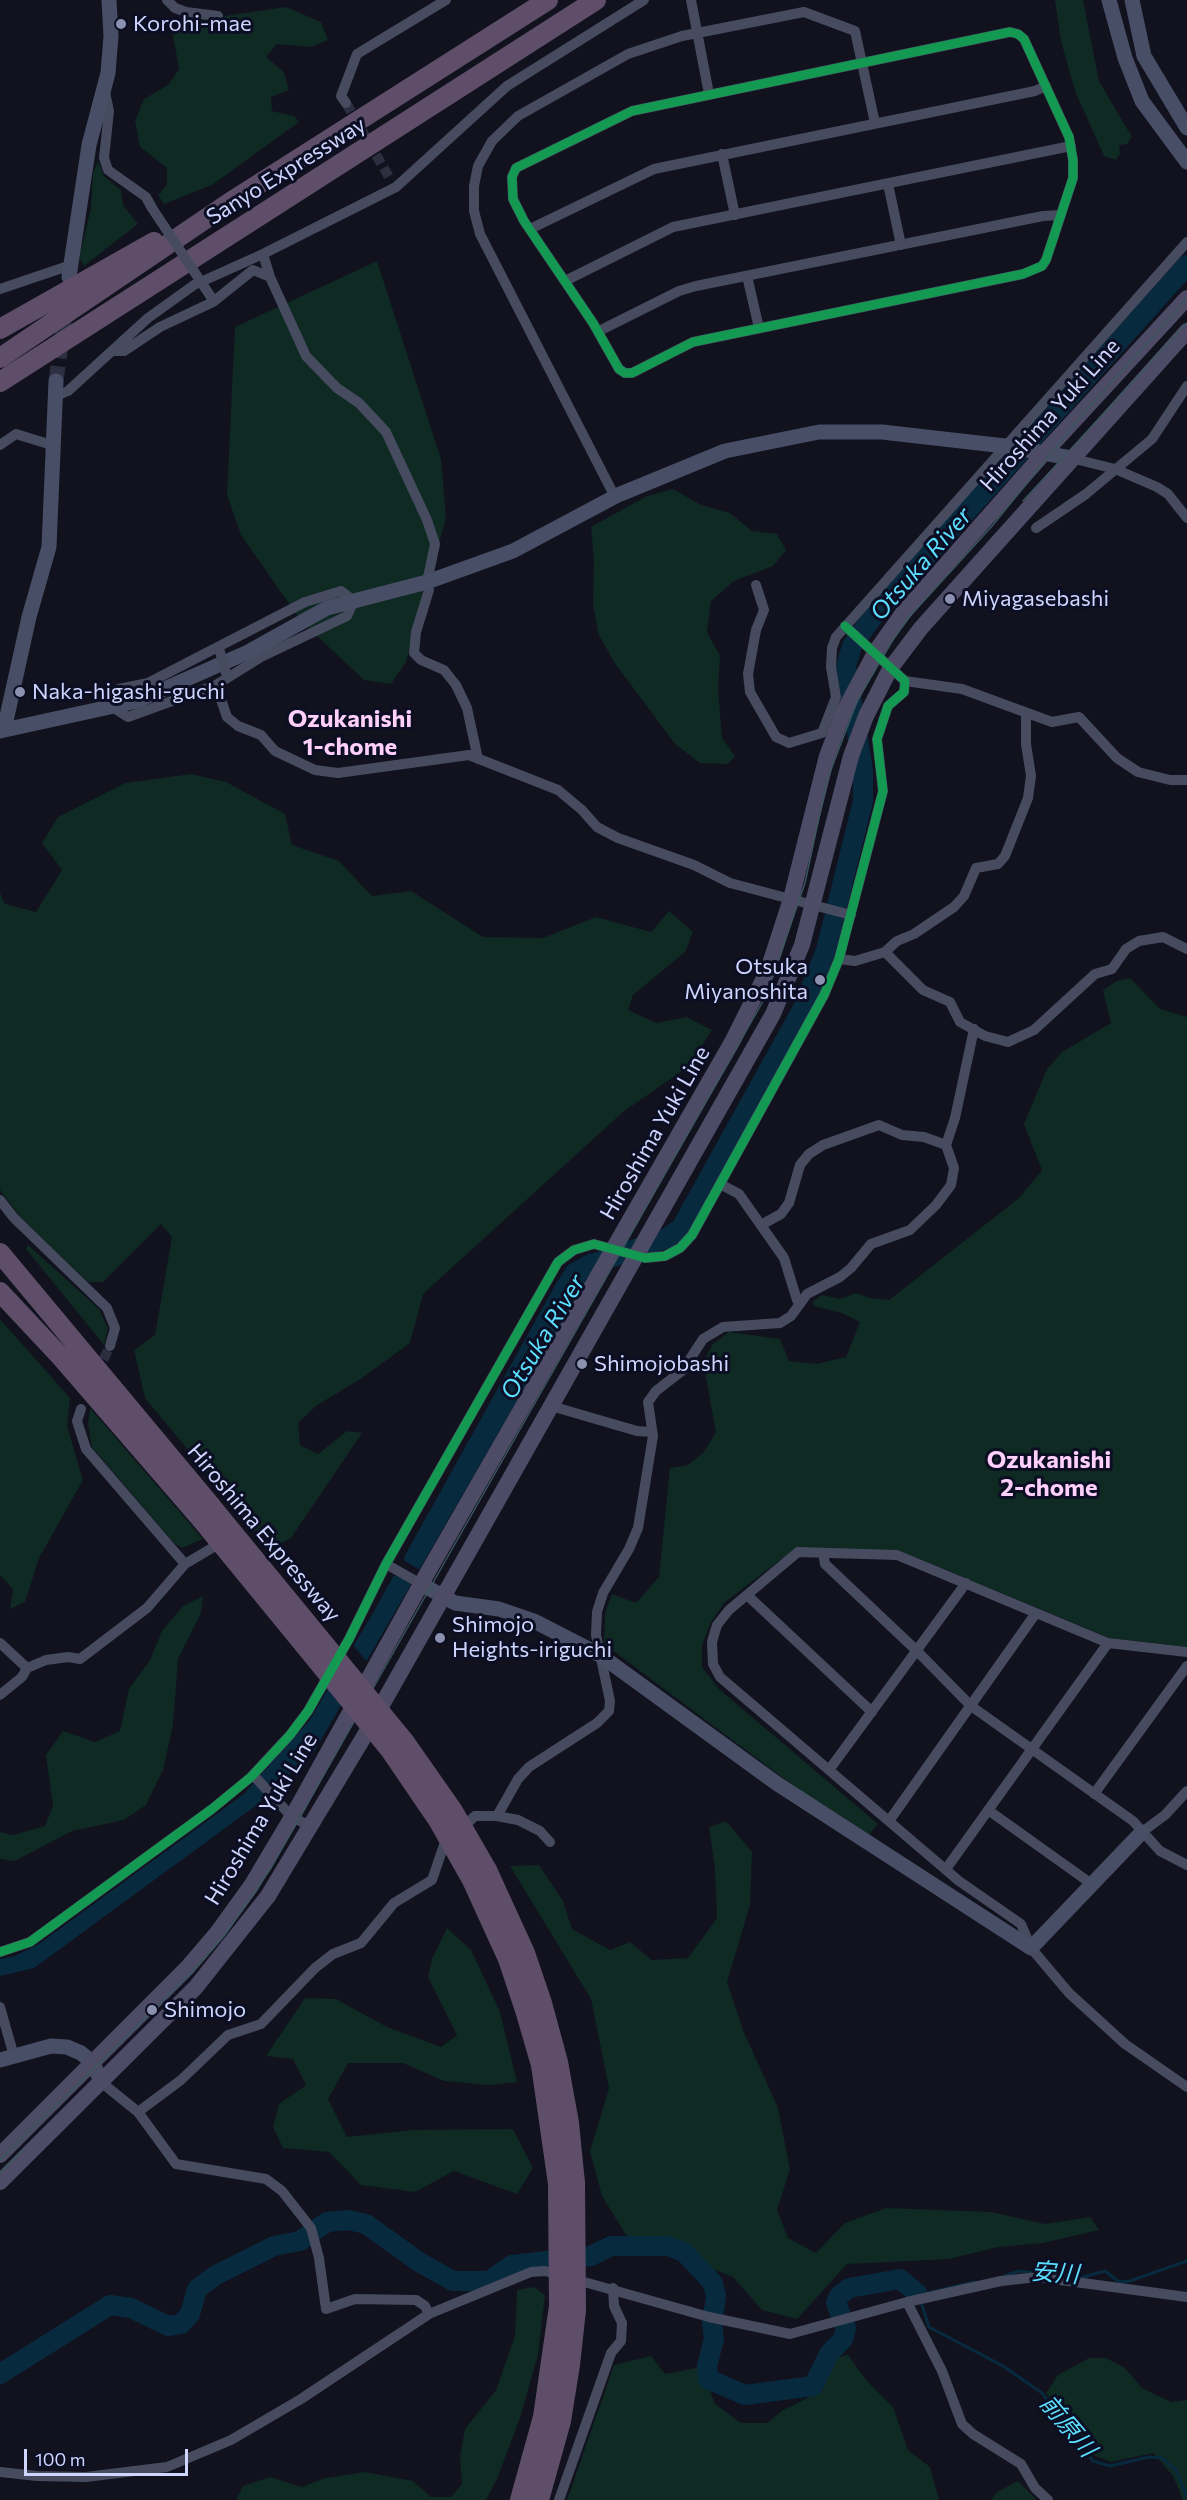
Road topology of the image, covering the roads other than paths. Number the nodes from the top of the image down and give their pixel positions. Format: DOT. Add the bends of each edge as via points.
graph roads {
  1 [pos="109,0"];
  2 [pos="167,0"];
  3 [pos="446,0"];
  4 [pos="549,0"];
  5 [pos="596,0"];
  6 [pos="644,0"];
  7 [pos="691,0"];
  8 [pos="1110,0"];
  9 [pos="1132,0"];
  10 [pos="218,16"];
  11 [pos="697,34"];
  12 [pos="863,63"];
  13 [pos="1046,86"];
  14 [pos="105,92"];
  15 [pos="709,94"];
  16 [pos="346,104"];
  17 [pos="408,123"];
  18 [pos="875,123"];
  19 [pos="1187,128"];
  20 [pos="1071,147"];
  21 [pos="722,154"];
  22 [pos="1187,162"];
  23 [pos="888,184"];
  24 [pos="229,203"];
  25 [pos="735,215"];
  26 [pos="1061,215"];
  27 [pos="530,229"];
  28 [pos="1187,242"];
  29 [pos="901,245"];
  30 [pos="263,254"];
  31 [pos="70,271"];
  32 [pos="747,276"];
  33 [pos="270,277"];
  34 [pos="565,281"];
  35 [pos="0,289"];
  36 [pos="1187,297"];
  37 [pos="212,299"];
  38 [pos="759,328"];
  39 [pos="0,329"];
  40 [pos="598,331"];
  41 [pos="1187,331"];
  42 [pos="114,351"];
  43 [pos="0,358"];
  44 [pos="0,382"];
  45 [pos="1187,386"];
  46 [pos="56,389"];
  47 [pos="0,395"];
  48 [pos="0,445"];
  49 [pos="55,446"];
  50 [pos="1008,446"];
  51 [pos="1041,452"];
  52 [pos="1071,458"];
  53 [pos="1115,469"];
  54 [pos="615,497"];
  55 [pos="1187,518"];
  56 [pos="1036,528"];
  57 [pos="427,582"];
  58 [pos="756,585"];
  59 [pos="354,601"];
  60 [pos="847,627"];
  61 [pos="871,647"];
  62 [pos="220,650"];
  63 [pos="890,669"];
  64 [pos="227,676"];
  65 [pos="905,681"];
  66 [pos="216,685"];
  67 [pos="111,706"];
  68 [pos="1026,714"];
  69 [pos="1,732"];
  70 [pos="478,759"];
  71 [pos="1187,780"];
  72 [pos="791,899"];
  73 [pos="818,908"];
  74 [pos="850,915"];
  75 [pos="1187,949"];
  76 [pos="885,952"];
  77 [pos="839,959"];
  78 [pos="974,1029"];
  79 [pos="946,1145"];
  80 [pos="720,1184"];
  81 [pos="0,1200"];
  82 [pos="761,1225"];
  83 [pos="612,1245"];
  84 [pos="4,1256"];
  85 [pos="638,1259"];
  86 [pos="0,1292"];
  87 [pos="800,1303"];
  88 [pos="110,1346"];
  89 [pos="551,1406"];
  90 [pos="81,1409"];
  91 [pos="652,1432"];
  92 [pos="206,1513"];
  93 [pos="212,1548"];
  94 [pos="822,1553"];
  95 [pos="185,1564"];
  96 [pos="390,1566"];
  97 [pos="419,1583"];
  98 [pos="966,1584"];
  99 [pos="747,1595"];
  100 [pos="440,1597"];
  101 [pos="1036,1613"];
  102 [pos="0,1643"];
  103 [pos="1108,1643"];
  104 [pos="917,1651"];
  105 [pos="1187,1652"];
  106 [pos="600,1655"];
  107 [pos="1187,1666"];
  108 [pos="27,1668"];
  109 [pos="0,1695"];
  110 [pos="971,1707"];
  111 [pos="872,1712"];
  112 [pos="1032,1749"];
  113 [pos="829,1770"];
  114 [pos="253,1778"];
  115 [pos="1187,1791"];
  116 [pos="1094,1794"];
  117 [pos="988,1810"];
  118 [pos="497,1816"];
  119 [pos="292,1817"];
  120 [pos="889,1821"];
  121 [pos="310,1826"];
  122 [pos="1142,1832"];
  123 [pos="550,1842"];
  124 [pos="1187,1865"];
  125 [pos="946,1869"];
  126 [pos="1093,1885"];
  127 [pos="1031,1948"];
  128 [pos="0,1952"];
  129 [pos="0,2007"];
  130 [pos="7,2058"];
  131 [pos="93,2063"];
  132 [pos="101,2082"];
  133 [pos="1187,2087"];
  134 [pos="138,2112"];
  135 [pos="0,2155"];
  136 [pos="0,2182"];
  137 [pos="613,2289"];
  138 [pos="1187,2297"];
  139 [pos="907,2302"];
  140 [pos="567,2308"];
  141 [pos="429,2314"];
  142 [pos="0,2472"];
  143 [pos="520,2500"];
  144 [pos="539,2500"];
  145 [pos="559,2500"];
  146 [pos="1048,2500"];
  1 -- 14 [label="street" via="111,36"];
  2 -- 10 [label="street" via="186,12"];
  3 -- 16 [label="street" via="357,54 341,96"];
  4 -- 24 [label="highway, Sanyo Expressway"];
  5 -- 17 [label="highway, Sanyo Expressway"];
  6 -- 30 [label="street" via="507,86 392,182"];
  7 -- 11 [label="street"];
  8 -- 22 [label="street" via="1121,46 1142,101"];
  9 -- 19 [label="street" via="1144,56"];
  11 -- 12 [label="street" via="808,12 855,31"];
  11 -- 15 [label="street"];
  11 -- 54 [label="street" via="622,57 518,116 488,147 475,182 474,211 480,234"];
  12 -- 13 [label="street" via="1010,32 1024,39"];
  12 -- 15 [label="street"];
  12 -- 18 [label="street"];
  13 -- 18 [label="street"];
  13 -- 20 [label="street"];
  14 -- 31 [label="street" via="89,145"];
  14 -- 37 [label="street, bridge" via="109,111 104,158 108,170 146,197"];
  15 -- 27 [label="street" via="632,111 516,168 512,177 513,199"];
  17 -- 44 [label="highway, Sanyo Expressway"];
  17 -- 47 [label="highway"];
  18 -- 21 [label="street"];
  20 -- 23 [label="street"];
  20 -- 26 [label="street" via="1073,178"];
  21 -- 25 [label="street"];
  21 -- 27 [label="street" via="652,170"];
  23 -- 25 [label="street"];
  23 -- 29 [label="street"];
  24 -- 39 [label="highway"];
  24 -- 43 [label="highway, Sanyo Expressway"];
  25 -- 34 [label="street" via="673,227"];
  26 -- 29 [label="street"];
  26 -- 38 [label="street" via="1044,264 1023,274"];
  27 -- 34 [label="street"];
  28 -- 50 [label="street"];
  29 -- 32 [label="street"];
  30 -- 33 [label="street"];
  30 -- 42 [label="street" via="194,285 148,318"];
  31 -- 35 [label="street"];
  32 -- 38 [label="street"];
  32 -- 40 [label="street" via="679,291"];
  33 -- 37 [label="street" via="253,270"];
  33 -- 57 [label="street" via="306,356 386,432 435,544"];
  34 -- 40 [label="street"];
  36 -- 51 [label="main road, Hiroshima Yuki Line"];
  37 -- 42 [label="street" via="124,351"];
  38 -- 40 [label="street" via="693,342 628,373 619,369"];
  41 -- 52 [label="main road, Hiroshima Yuki Line"];
  42 -- 46 [label="street" via="68,391"];
  45 -- 53 [label="street" via="1152,438"];
  46 -- 49 [label="street"];
  48 -- 49 [label="street" via="16,434"];
  49 -- 69 [label="street" via="49,547"];
  50 -- 51 [label="street"];
  50 -- 54 [label="street" via="882,432 819,432 725,451"];
  50 -- 60 [label="street"];
  51 -- 52 [label="street"];
  51 -- 61 [label="main road, Hiroshima Yuki Line"];
  52 -- 53 [label="street"];
  52 -- 63 [label="main road, Hiroshima Yuki Line" via="921,628"];
  53 -- 55 [label="street" via="1168,494"];
  53 -- 56 [label="street"];
  54 -- 57 [label="street" via="513,551"];
  57 -- 59 [label="street"];
  57 -- 70 [label="street" via="429,590 414,653 444,670 456,685 467,708"];
  58 -- 60 [label="street" via="764,610 750,663 750,692 776,737 789,743 822,733 836,698 832,648"];
  59 -- 62 [label="street" via="341,591 305,602"];
  59 -- 64 [label="street" via="347,616"];
  59 -- 67 [label="street" via="327,608 180,684"];
  60 -- 61 [label="street"];
  61 -- 63 [label="street"];
  61 -- 72 [label="main road, Hiroshima Yuki Line" via="823,767"];
  62 -- 64 [label="street, bridge"];
  62 -- 67 [label="street" via="148,683 119,689"];
  63 -- 65 [label="street"];
  63 -- 73 [label="main road, Hiroshima Yuki Line" via="851,756"];
  64 -- 66 [label="street"];
  65 -- 68 [label="street" via="962,689"];
  65 -- 74 [label="street" via="904,692 888,706 877,739 883,791"];
  66 -- 67 [label="street" via="128,717"];
  66 -- 70 [label="street" via="227,717 261,735 275,751 315,770 338,773 469,754"];
  67 -- 69 [label="street"];
  68 -- 71 [label="street" via="1052,722 1079,717 1117,758 1138,772"];
  68 -- 76 [label="street" via="1031,776 1028,798 1005,856 998,864 976,868 964,896 954,907"];
  70 -- 72 [label="street" via="558,790 597,827 618,838 694,865 730,883"];
  72 -- 73 [label="street"];
  72 -- 83 [label="main road, Hiroshima Yuki Line" via="768,970 732,1042"];
  73 -- 74 [label="street"];
  73 -- 85 [label="main road, Hiroshima Yuki Line" via="773,1014 650,1228"];
  74 -- 77 [label="street"];
  75 -- 78 [label="street" via="1163,937 1139,941 1126,950 1112,969 1095,974 1034,1029 1008,1042"];
  76 -- 77 [label="street" via="855,961"];
  76 -- 78 [label="street" via="923,990 950,1002 960,1022"];
  77 -- 80 [label="street" via="824,994"];
  78 -- 79 [label="street"];
  79 -- 82 [label="street" via="902,1135 879,1125 823,1145 800,1164 789,1203 781,1214"];
  79 -- 87 [label="street" via="954,1168 951,1185 936,1205 910,1230 871,1244 840,1277 807,1294"];
  80 -- 82 [label="street" via="740,1194"];
  80 -- 85 [label="street" via="692,1235 680,1248 665,1256"];
  81 -- 88 [label="street" via="107,1308 115,1328"];
  82 -- 87 [label="street" via="784,1258"];
  83 -- 85 [label="street"];
  83 -- 96 [label="street" via="594,1244 574,1250 558,1262"];
  83 -- 97 [label="main road, Hiroshima Yuki Line" via="598,1277"];
  84 -- 92 [label="highway, Hiroshima Expressway"];
  85 -- 89 [label="main road, Hiroshima Yuki Line"];
  86 -- 92 [label="highway, Hiroshima Expressway"];
  87 -- 91 [label="street" via="780,1323 723,1327 703,1339 682,1370 648,1402"];
  89 -- 91 [label="street"];
  89 -- 100 [label="main road, Hiroshima Yuki Line"];
  90 -- 95 [label="street" via="77,1421 86,1449"];
  91 -- 106 [label="street" via="638,1528 597,1612"];
  92 -- 140 [label="highway, Hiroshima Expressway, bridge" via="405,1741 453,1811 479,1875 521,1944 558,2062 569,2122"];
  93 -- 95 [label="street"];
  94 -- 98 [label="street" via="897,1555"];
  94 -- 99 [label="street" via="798,1552"];
  94 -- 104 [label="street" via="825,1564"];
  95 -- 108 [label="street" via="147,1608 80,1659 46,1660"];
  96 -- 97 [label="street"];
  96 -- 114 [label="street" via="308,1711"];
  97 -- 100 [label="street"];
  97 -- 119 [label="main road, Hiroshima Yuki Line"];
  98 -- 101 [label="street"];
  98 -- 104 [label="street"];
  99 -- 111 [label="street"];
  99 -- 113 [label="street" via="717,1625 712,1642 713,1664 720,1677"];
  100 -- 106 [label="street" via="455,1604 499,1609 534,1621"];
  100 -- 121 [label="main road, Hiroshima Yuki Line"];
  101 -- 103 [label="street"];
  101 -- 110 [label="street"];
  102 -- 108 [label="street"];
  103 -- 105 [label="street"];
  103 -- 112 [label="street"];
  104 -- 110 [label="street"];
  104 -- 111 [label="street"];
  106 -- 118 [label="street" via="609,1711 529,1767"];
  106 -- 127 [label="street" via="776,1783"];
  107 -- 116 [label="street"];
  108 -- 109 [label="street"];
  110 -- 112 [label="street"];
  110 -- 120 [label="street"];
  111 -- 113 [label="street"];
  112 -- 116 [label="street"];
  112 -- 117 [label="street"];
  113 -- 120 [label="street"];
  114 -- 119 [label="street"];
  114 -- 128 [label="street" via="30,1942"];
  115 -- 122 [label="street"];
  116 -- 122 [label="street" via="1133,1821"];
  117 -- 125 [label="street"];
  117 -- 126 [label="street"];
  118 -- 123 [label="street" via="518,1820 540,1831"];
  118 -- 134 [label="street" via="475,1816 444,1845 432,1880 394,1903 361,1943 333,1954 261,2024 228,2036 181,2080"];
  119 -- 121 [label="street"];
  119 -- 131 [label="main road, Hiroshima Yuki Line" via="251,1886 217,1933"];
  120 -- 125 [label="street"];
  121 -- 132 [label="main road, Hiroshima Yuki Line" via="268,1896 232,1944 196,1988"];
  122 -- 124 [label="street" via="1160,1851"];
  122 -- 126 [label="street"];
  125 -- 127 [label="street" via="1021,1924"];
  126 -- 127 [label="street"];
  127 -- 133 [label="street" via="1069,1993 1125,2044"];
  129 -- 130 [label="street"];
  130 -- 131 [label="street" via="51,2046 68,2047"];
  131 -- 132 [label="street"];
  131 -- 135 [label="main road, Hiroshima Yuki Line"];
  132 -- 134 [label="street"];
  132 -- 136 [label="main road, Hiroshima Yuki Line"];
  134 -- 141 [label="street" via="176,2164 266,2179 282,2191 312,2232 326,2310 355,2299 416,2300"];
  137 -- 139 [label="street" via="712,2318 790,2334"];
  137 -- 141 [label="street" via="545,2271 531,2271"];
  137 -- 145 [label="street" via="614,2306 622,2323 621,2341 611,2353"];
  138 -- 139 [label="street" via="1038,2277 1001,2281"];
  139 -- 146 [label="street" via="942,2371 962,2424 1021,2464 1035,2488"];
  140 -- 143 [label="highway, Hiroshima Expressway"];
  140 -- 144 [label="highway, Hiroshima Expressway" via="561,2421"];
  141 -- 142 [label="street" via="231,2440 167,2467 86,2477"];
}
